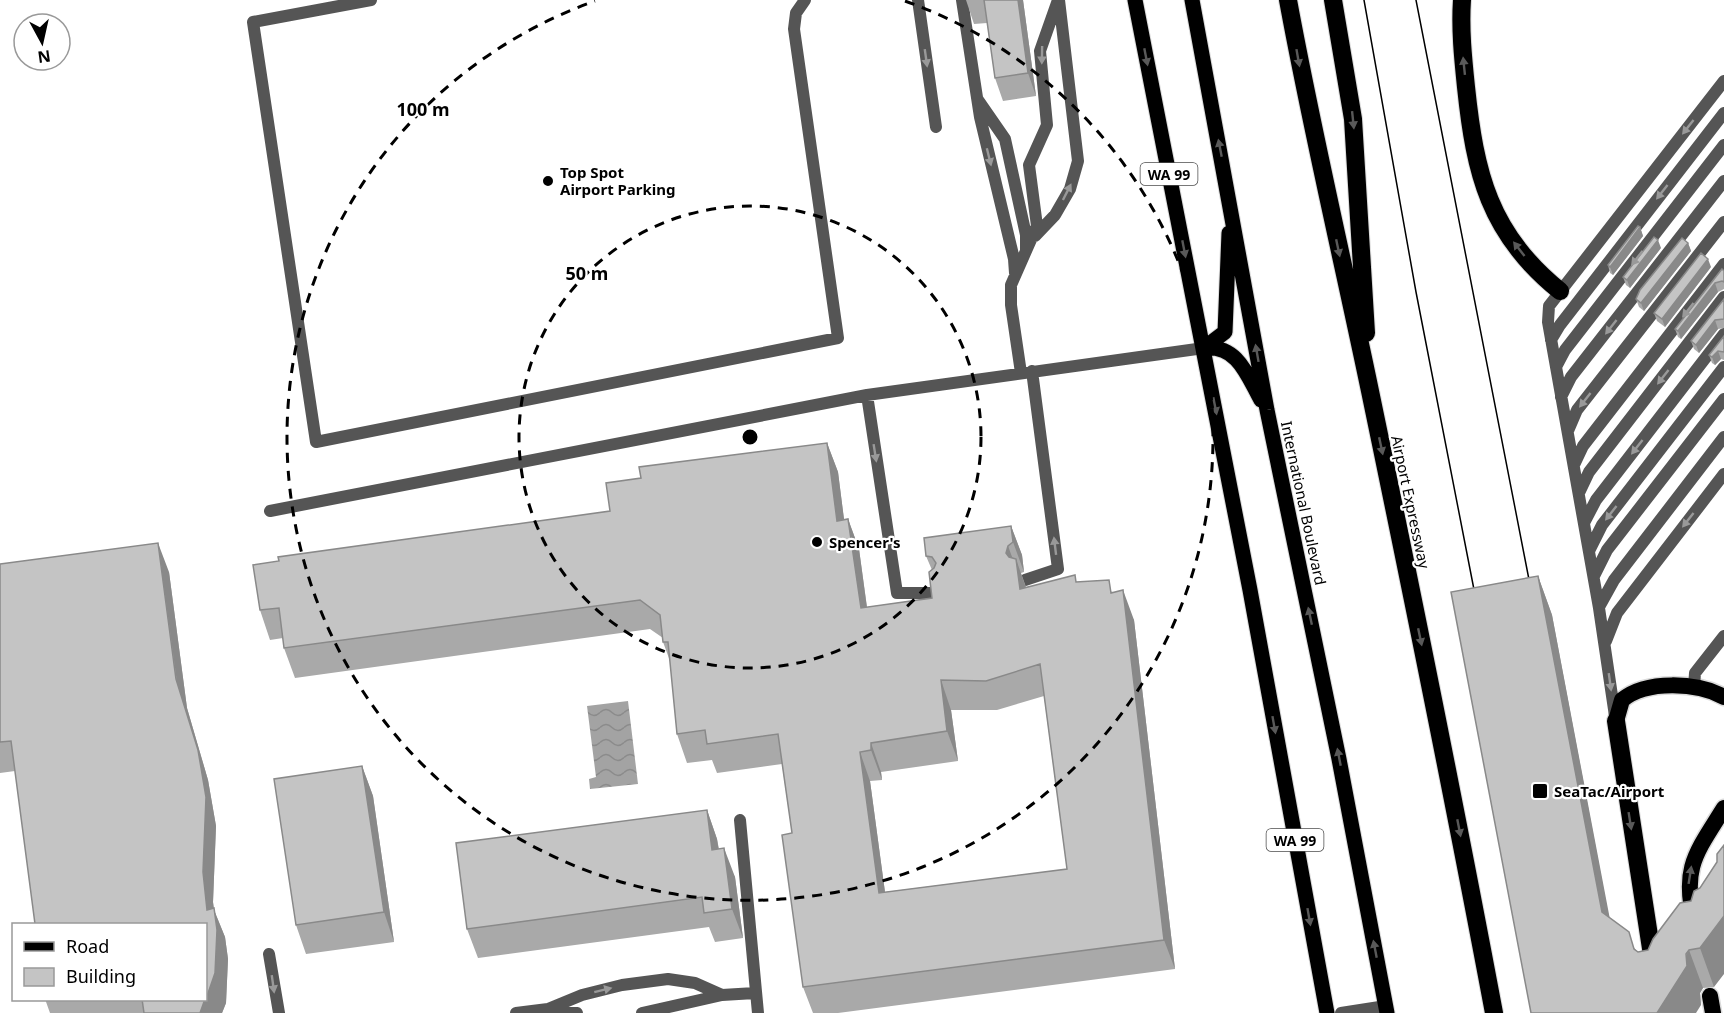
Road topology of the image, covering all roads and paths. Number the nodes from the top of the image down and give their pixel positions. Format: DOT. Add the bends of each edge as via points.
graph roads {
  1 [pos="370,0"];
  2 [pos="805,0"];
  3 [pos="918,0"];
  4 [pos="962,0"];
  5 [pos="1058,0"];
  6 [pos="1135,0"];
  7 [pos="1192,0"];
  8 [pos="1288,0"];
  9 [pos="1333,0"];
  10 [pos="1462,0"];
  11 [pos="1724,81"];
  12 [pos="977,99"];
  13 [pos="1724,113"];
  14 [pos="935,122"];
  15 [pos="1724,145"];
  16 [pos="1724,181"];
  17 [pos="1231,206"];
  18 [pos="1724,222"];
  19 [pos="1033,239"];
  20 [pos="1026,252"];
  21 [pos="1724,264"];
  22 [pos="1015,274"];
  23 [pos="1560,291"];
  24 [pos="1724,297"];
  25 [pos="1724,334"];
  26 [pos="1551,340"];
  27 [pos="1204,348"];
  28 [pos="1724,367"];
  29 [pos="1556,368"];
  30 [pos="1026,372"];
  31 [pos="1369,388"];
  32 [pos="867,395"];
  33 [pos="1561,397"];
  34 [pos="1724,399"];
  35 [pos="1267,410"];
  36 [pos="1568,431"];
  37 [pos="1724,437"];
  38 [pos="1574,465"];
  39 [pos="1724,474"];
  40 [pos="1579,494"];
  41 [pos="270,511"];
  42 [pos="1584,524"];
  43 [pos="1589,551"];
  44 [pos="1593,578"];
  45 [pos="1025,580"];
  46 [pos="938,593"];
  47 [pos="1599,608"];
  48 [pos="1724,636"];
  49 [pos="1605,644"];
  50 [pos="1694,687"];
  51 [pos="1724,697"];
  52 [pos="1616,721"];
  53 [pos="1724,808"];
  54 [pos="740,820"];
  55 [pos="1702,895"];
  56 [pos="1697,929"];
  57 [pos="269,954"];
  58 [pos="1656,980"];
  59 [pos="755,993"];
  60 [pos="1711,994"];
  61 [pos="722,995"];
  62 [pos="548,1009"];
  63 [pos="1387,1010"];
  64 [pos="279,1013"];
  65 [pos="516,1013"];
  66 [pos="577,1013"];
  67 [pos="642,1013"];
  68 [pos="758,1013"];
  69 [pos="1327,1013"];
  70 [pos="1341,1013"];
  71 [pos="1494,1013"];
  72 [pos="1713,1013"];
  1 -- 2 [label="street" via="253,22 316,442 838,338 794,30 796,13"];
  3 -- 14 [label="street, one-way"];
  4 -- 12 [label="street"];
  5 -- 19 [label="street, one-way" via="1040,51 1048,113 1043,136 1029,165 1038,219"];
  19 -- 5 [label="street, one-way" via="1070,189 1078,160"];
  6 -- 27 [label="main road, WA 99, one-way"];
  17 -- 7 [label="main road, International Boulevard, one-way"];
  8 -- 31 [label="highway, Airport Expressway, one-way" via="1309,118"];
  9 -- 31 [label="highway, one-way" via="1353,119"];
  23 -- 10 [label="highway, one-way" via="1533,267 1509,237 1483,184 1471,135 1461,41"];
  11 -- 23 [label="street, one-way"];
  12 -- 20 [label="street" via="1005,139 1026,235"];
  12 -- 22 [label="street, one-way"];
  13 -- 26 [label="street, one-way"];
  15 -- 29 [label="street, one-way" via="1565,350"];
  16 -- 33 [label="street, one-way" via="1571,377"];
  17 -- 27 [label="main road" via="1225,332"];
  35 -- 17 [label="main road, International Boulevard, one-way"];
  18 -- 36 [label="street, one-way" via="1577,410"];
  19 -- 20 [label="street"];
  20 -- 22 [label="street"];
  21 -- 38 [label="street, one-way" via="1583,446"];
  22 -- 30 [label="street" via="1011,305"];
  23 -- 26 [label="street" via="1549,306"];
  24 -- 40 [label="street, one-way" via="1589,472"];
  25 -- 42 [label="street, one-way" via="1596,500"];
  26 -- 29 [label="street"];
  27 -- 30 [label="street"];
  27 -- 35 [label="main road" via="1216,347 1234,355"];
  27 -- 69 [label="main road, WA 99, one-way"];
  28 -- 43 [label="street, one-way" via="1602,525"];
  29 -- 33 [label="street"];
  30 -- 32 [label="street"];
  45 -- 30 [label="street, one-way" via="1058,569"];
  31 -- 71 [label="highway, Airport Expressway, one-way"];
  32 -- 41 [label="street"];
  32 -- 46 [label="street, one-way" via="897,593"];
  33 -- 36 [label="street"];
  34 -- 44 [label="street" via="1607,550"];
  63 -- 35 [label="main road, International Boulevard, one-way"];
  36 -- 38 [label="street"];
  37 -- 47 [label="street" via="1614,580"];
  38 -- 40 [label="street"];
  39 -- 49 [label="street, one-way" via="1617,613"];
  40 -- 42 [label="street"];
  42 -- 43 [label="street"];
  43 -- 44 [label="street"];
  44 -- 47 [label="street"];
  47 -- 49 [label="street"];
  48 -- 50 [label="street" via="1695,673"];
  49 -- 52 [label="street, one-way"];
  50 -- 51 [label="highway"];
  50 -- 52 [label="highway" via="1639,690 1622,700"];
  52 -- 58 [label="highway, one-way"];
  56 -- 53 [label="highway, one-way" via="1690,902 1689,873"];
  54 -- 59 [label="street"];
  55 -- 56 [label="street"];
  57 -- 64 [label="street, one-way"];
  59 -- 61 [label="street"];
  59 -- 68 [label="street"];
  60 -- 72 [label="highway"];
  62 -- 61 [label="street, one-way" via="582,995 668,979 695,983"];
  61 -- 67 [label="street"];
  62 -- 65 [label="street"];
  62 -- 66 [label="street"];
  63 -- 70 [label="street"];
}
